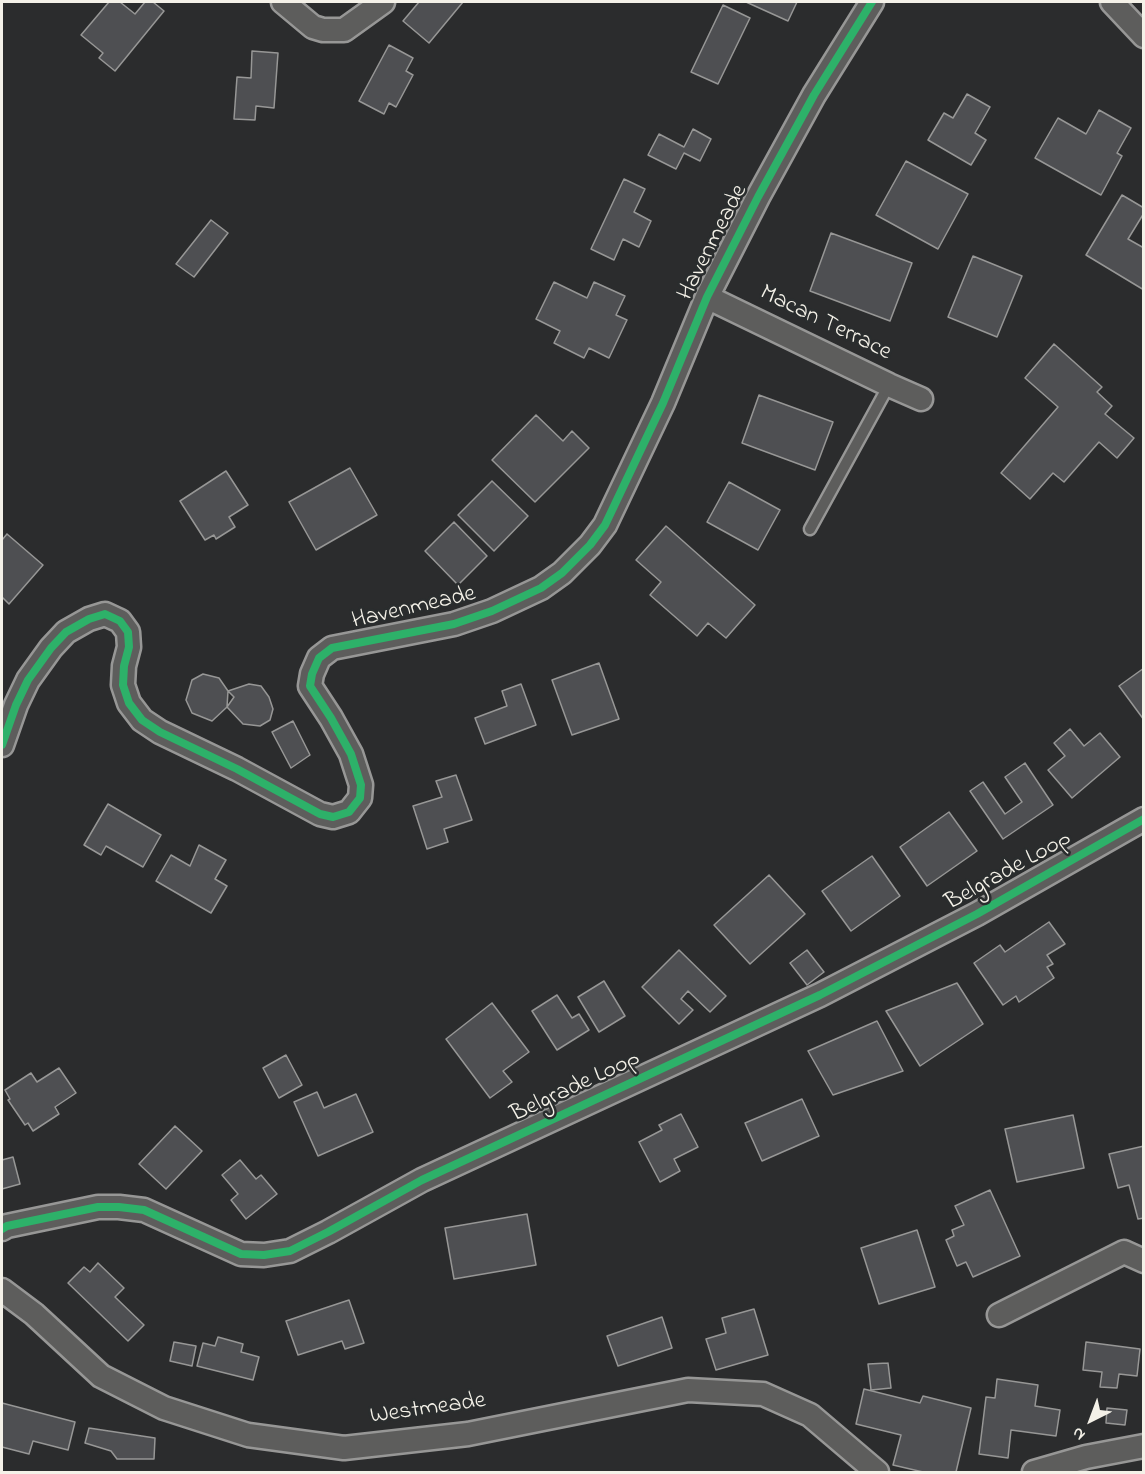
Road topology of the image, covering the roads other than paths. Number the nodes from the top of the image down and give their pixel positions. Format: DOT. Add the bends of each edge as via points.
graph roads {
  1 [pos="283,2"];
  2 [pos="383,2"];
  3 [pos="872,2"];
  4 [pos="1112,2"];
  5 [pos="1143,36"];
  6 [pos="707,297"];
  7 [pos="889,385"];
  8 [pos="921,399"];
  9 [pos="810,529"];
  10 [pos="2,745"];
  11 [pos="1143,819"];
  12 [pos="2,1229"];
  13 [pos="1143,1261"];
  14 [pos="2,1290"];
  15 [pos="999,1316"];
  16 [pos="1143,1446"];
  17 [pos="877,1473"];
  18 [pos="1034,1473"];
  1 -- 2 [label="street" via="313,27 344,30"];
  3 -- 6 [label="street, Havenmeade" via="814,95"];
  4 -- 5 [label="street"];
  6 -- 7 [label="street, Macan Terrace"];
  6 -- 10 [label="street, Havenmeade" via="663,403 605,525 562,573 541,588 492,611 454,624 332,648 319,658 310,686 351,754 361,785 360,798 349,812 333,817 320,814 142,720 129,703 123,685 128,632 120,621 105,614 66,632 51,648 28,680"];
  7 -- 8 [label="street, Macan Terrace"];
  7 -- 9 [label="lane"];
  11 -- 12 [label="street, Belgrade Loop" via="977,914 820,995 422,1180 290,1251 264,1256 242,1254 144,1210 119,1207 98,1207"];
  13 -- 15 [label="street" via="1124,1252"];
  14 -- 17 [label="street, Westmeade" via="101,1376 164,1408 248,1435 344,1448 468,1434 688,1390 763,1394 810,1414"];
  16 -- 18 [label="street" via="1086,1457"];
}
